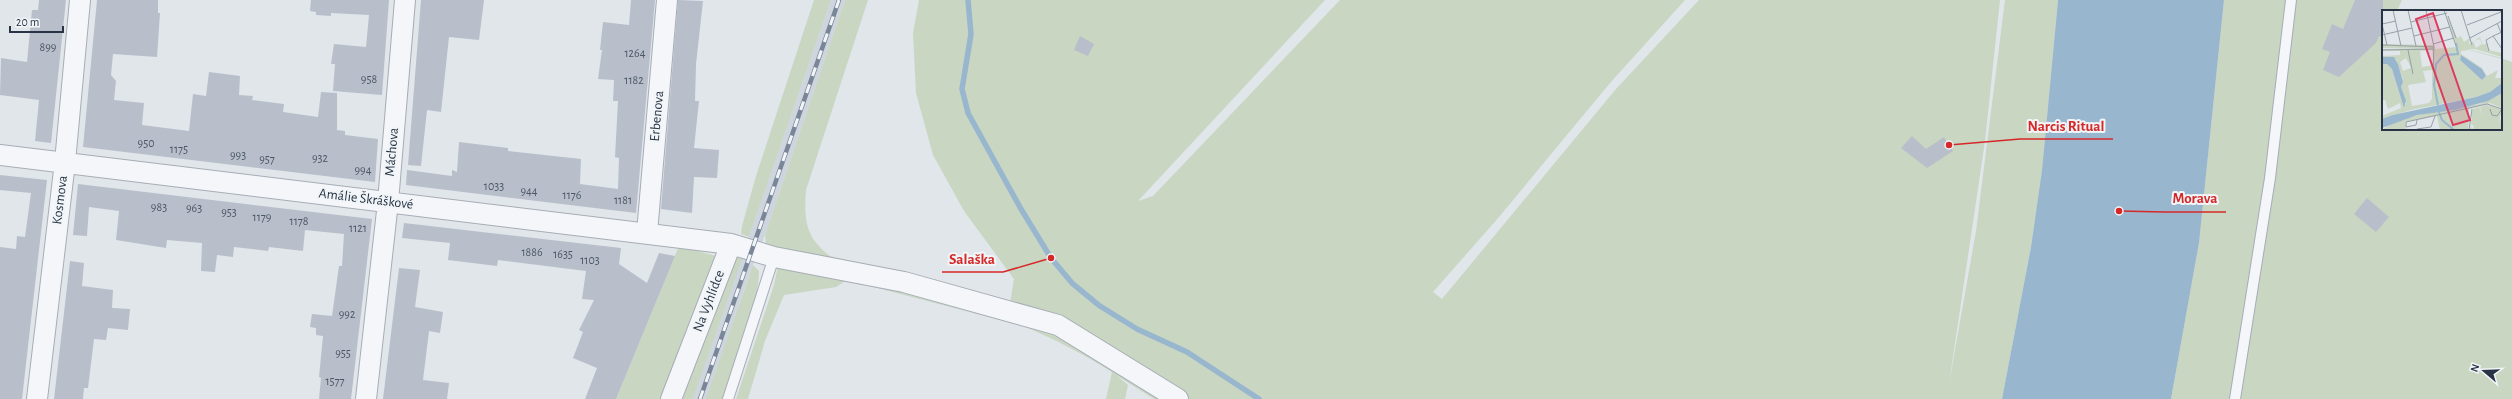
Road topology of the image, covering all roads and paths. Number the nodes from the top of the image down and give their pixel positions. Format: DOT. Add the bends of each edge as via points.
graph roads {
  1 [pos="80,0"];
  2 [pos="405,0"];
  3 [pos="667,0"];
  4 [pos="2292,0"];
  5 [pos="0,154"];
  6 [pos="65,162"];
  7 [pos="388,202"];
  8 [pos="647,233"];
  9 [pos="731,244"];
  10 [pos="774,257"];
  11 [pos="37,399"];
  12 [pos="366,399"];
  13 [pos="671,399"];
  14 [pos="728,399"];
  15 [pos="1178,399"];
  16 [pos="2235,399"];
  1 -- 6 [label="street, Kosmova"];
  2 -- 7 [label="street, Máchova"];
  3 -- 8 [label="street, Erbenova"];
  4 -- 16 [label="lane" via="2270,178"];
  5 -- 6 [label="street, Amálie Škráškové"];
  6 -- 7 [label="street, Amálie Škráškové"];
  6 -- 11 [label="street, Kosmova"];
  7 -- 8 [label="street, Amálie Škráškové"];
  7 -- 12 [label="street, Máchova"];
  8 -- 9 [label="street, Amálie Škráškové"];
  9 -- 10 [label="street"];
  9 -- 13 [label="street, Na Vyhlídce"];
  10 -- 14 [label="lane"];
  10 -- 15 [label="street" via="904,282 1058,325"];
}
